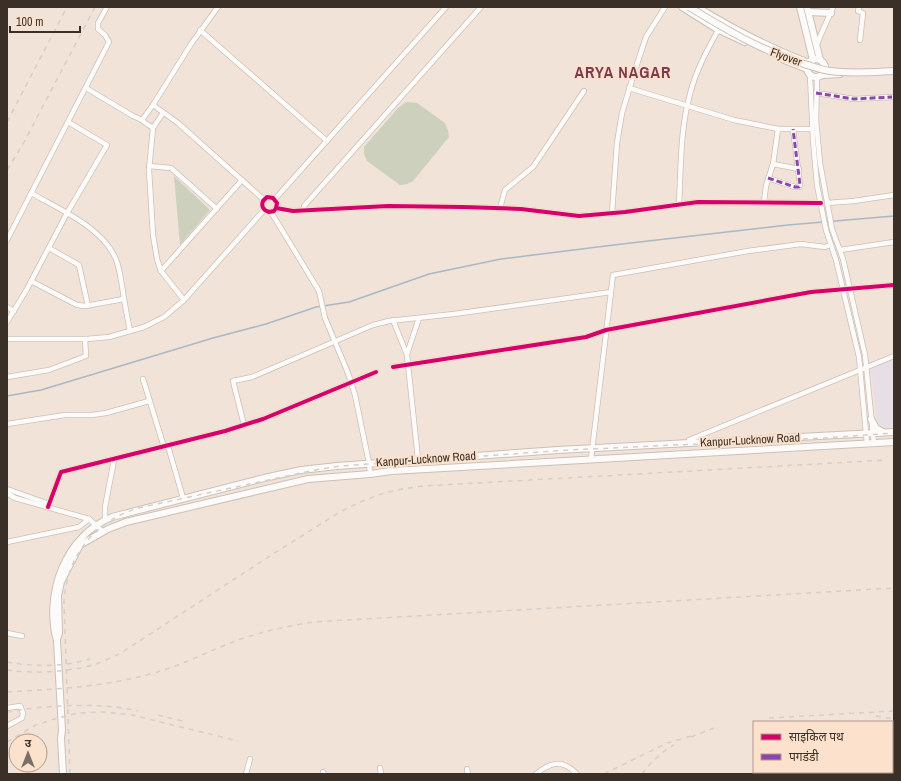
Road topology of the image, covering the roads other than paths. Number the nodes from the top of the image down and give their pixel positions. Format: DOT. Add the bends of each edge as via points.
graph roads {
  1 [pos="107,7"];
  2 [pos="218,7"];
  3 [pos="446,7"];
  4 [pos="481,7"];
  5 [pos="665,7"];
  6 [pos="682,7"];
  7 [pos="689,7"];
  8 [pos="697,7"];
  9 [pos="800,7"];
  10 [pos="859,7"];
  11 [pos="808,9"];
  12 [pos="832,10"];
  13 [pos="723,22"];
  14 [pos="200,30"];
  15 [pos="719,30"];
  16 [pos="860,40"];
  17 [pos="816,46"];
  18 [pos="820,60"];
  19 [pos="811,61"];
  20 [pos="825,67"];
  21 [pos="807,69"];
  22 [pos="894,71"];
  23 [pos="817,76"];
  24 [pos="86,88"];
  25 [pos="629,88"];
  26 [pos="584,91"];
  27 [pos="816,93"];
  28 [pos="892,97"];
  29 [pos="153,104"];
  30 [pos="688,106"];
  31 [pos="163,113"];
  32 [pos="142,120"];
  33 [pos="68,122"];
  34 [pos="153,128"];
  35 [pos="794,128"];
  36 [pos="778,129"];
  37 [pos="812,129"];
  38 [pos="327,141"];
  39 [pos="773,164"];
  40 [pos="149,166"];
  41 [pos="799,169"];
  42 [pos="768,178"];
  43 [pos="242,180"];
  44 [pos="31,193"];
  45 [pos="894,195"];
  46 [pos="274,199"];
  47 [pos="264,200"];
  48 [pos="764,202"];
  49 [pos="821,203"];
  50 [pos="826,203"];
  51 [pos="679,204"];
  52 [pos="276,208"];
  53 [pos="500,208"];
  54 [pos="216,209"];
  55 [pos="264,210"];
  56 [pos="304,210"];
  57 [pos="271,212"];
  58 [pos="67,213"];
  59 [pos="612,213"];
  60 [pos="7,240"];
  61 [pos="894,242"];
  62 [pos="830,245"];
  63 [pos="48,248"];
  64 [pos="840,250"];
  65 [pos="161,271"];
  66 [pos="31,281"];
  67 [pos="894,285"];
  68 [pos="850,288"];
  69 [pos="843,289"];
  70 [pos="611,292"];
  71 [pos="124,299"];
  72 [pos="184,300"];
  73 [pos="88,306"];
  74 [pos="7,307"];
  75 [pos="14,311"];
  76 [pos="419,318"];
  77 [pos="393,320"];
  78 [pos="7,322"];
  79 [pos="606,330"];
  80 [pos="130,331"];
  81 [pos="7,339"];
  82 [pos="85,340"];
  83 [pos="335,342"];
  84 [pos="407,354"];
  85 [pos="894,356"];
  86 [pos="408,364"];
  87 [pos="393,366"];
  88 [pos="866,367"];
  89 [pos="860,369"];
  90 [pos="376,372"];
  91 [pos="7,377"];
  92 [pos="143,379"];
  93 [pos="351,383"];
  94 [pos="149,401"];
  95 [pos="871,419"];
  96 [pos="7,424"];
  97 [pos="244,425"];
  98 [pos="894,432"];
  99 [pos="884,433"];
  100 [pos="870,434"];
  101 [pos="791,437"];
  102 [pos="737,440"];
  103 [pos="894,442"];
  104 [pos="689,443"];
  105 [pos="870,444"];
  106 [pos="166,446"];
  107 [pos="592,448"];
  108 [pos="791,449"];
  109 [pos="738,452"];
  110 [pos="418,459"];
  111 [pos="591,459"];
  112 [pos="114,460"];
  113 [pos="369,463"];
  114 [pos="370,474"];
  115 [pos="7,489"];
  116 [pos="7,493"];
  117 [pos="183,498"];
  118 [pos="49,506"];
  119 [pos="88,519"];
  120 [pos="105,519"];
  121 [pos="96,526"];
  122 [pos="103,532"];
  123 [pos="7,542"];
  124 [pos="7,633"];
  125 [pos="22,636"];
  126 [pos="57,641"];
  127 [pos="7,708"];
  128 [pos="7,726"];
  129 [pos="62,730"];
  130 [pos="250,759"];
  131 [pos="380,768"];
  132 [pos="63,774"];
  133 [pos="67,774"];
  134 [pos="246,774"];
  135 [pos="381,774"];
  136 [pos="536,774"];
  137 [pos="577,774"];
  1 -- 24 [label="street" via="98,23 98,29 109,42"];
  2 -- 14 [label="street"];
  3 -- 38 [label="street"];
  4 -- 56 [label="street" via="304,206"];
  5 -- 25 [label="street" via="646,37"];
  6 -- 15 [label="main road"];
  7 -- 22 [label="main road, Flyover, bridge" via="735,34 795,61 831,71"];
  8 -- 13 [label="main road"];
  9 -- 19 [label="main road"];
  10 -- 16 [label="street" via="858,11 863,13"];
  11 -- 12 [label="main road"];
  11 -- 17 [label="main road"];
  12 -- 17 [label="street"];
  13 -- 15 [label="street"];
  13 -- 19 [label="main road" via="773,48"];
  14 -- 29 [label="street"];
  14 -- 38 [label="street"];
  15 -- 21 [label="main road"];
  15 -- 30 [label="street" via="701,64"];
  17 -- 18 [label="main road"];
  18 -- 19 [label="main road"];
  18 -- 20 [label="main road"];
  19 -- 21 [label="main road"];
  20 -- 22 [label="main road"];
  20 -- 23 [label="main road"];
  21 -- 23 [label="main road"];
  22 -- 23 [label="main road"];
  23 -- 27 [label="street"];
  23 -- 37 [label="street"];
  24 -- 32 [label="street"];
  24 -- 33 [label="street"];
  25 -- 30 [label="street"];
  25 -- 59 [label="street" via="617,143"];
  26 -- 53 [label="street" via="533,167 504,190"];
  27 -- 28 [label="street" via="854,99"];
  27 -- 50 [label="street" via="816,120"];
  29 -- 31 [label="street"];
  29 -- 32 [label="street"];
  30 -- 36 [label="street" via="734,120"];
  30 -- 51 [label="street" via="681,155"];
  31 -- 34 [label="street"];
  31 -- 43 [label="street" via="178,123"];
  32 -- 34 [label="street"];
  33 -- 44 [label="street"];
  33 -- 58 [label="street" via="107,145"];
  34 -- 40 [label="street"];
  35 -- 36 [label="street"];
  35 -- 37 [label="street"];
  35 -- 41 [label="street"];
  36 -- 39 [label="street"];
  37 -- 49 [label="street" via="814,164"];
  38 -- 46 [label="street"];
  39 -- 41 [label="street"];
  39 -- 42 [label="street"];
  40 -- 54 [label="street" via="171,168"];
  40 -- 65 [label="street" via="153,235"];
  41 -- 42 [label="street" via="799,187"];
  42 -- 48 [label="street"];
  43 -- 47 [label="street"];
  43 -- 54 [label="street"];
  44 -- 58 [label="street"];
  44 -- 60 [label="street"];
  45 -- 50 [label="street"];
  46 -- 47 [label="street"];
  46 -- 52 [label="street" via="277,203"];
  47 -- 55 [label="street"];
  48 -- 49 [label="street"];
  48 -- 51 [label="street"];
  49 -- 62 [label="street"];
  50 -- 64 [label="street"];
  51 -- 59 [label="street"];
  52 -- 56 [label="street"];
  52 -- 57 [label="street"];
  53 -- 56 [label="street" via="388,206"];
  53 -- 59 [label="street" via="579,216"];
  54 -- 65 [label="street"];
  55 -- 57 [label="street"];
  55 -- 72 [label="street"];
  57 -- 83 [label="street" via="321,297"];
  58 -- 63 [label="street"];
  58 -- 71 [label="street" via="95,232 115,256"];
  61 -- 64 [label="street"];
  62 -- 69 [label="street"];
  62 -- 70 [label="street" via="825,247 801,244 748,251 613,275"];
  63 -- 66 [label="street"];
  63 -- 73 [label="street" via="79,265"];
  64 -- 68 [label="street"];
  65 -- 72 [label="street"];
  66 -- 73 [label="street" via="77,305"];
  66 -- 75 [label="street"];
  67 -- 68 [label="street"];
  68 -- 69 [label="street"];
  68 -- 88 [label="street"];
  69 -- 79 [label="street" via="807,293"];
  69 -- 89 [label="street"];
  70 -- 76 [label="street"];
  70 -- 79 [label="street"];
  71 -- 73 [label="street"];
  71 -- 80 [label="street"];
  72 -- 80 [label="street" via="164,317"];
  74 -- 75 [label="street"];
  75 -- 78 [label="street"];
  76 -- 77 [label="street"];
  76 -- 84 [label="street"];
  77 -- 83 [label="street" via="373,325"];
  77 -- 84 [label="street"];
  79 -- 86 [label="street" via="586,337"];
  79 -- 107 [label="street"];
  80 -- 82 [label="street"];
  81 -- 82 [label="street"];
  82 -- 91 [label="street" via="86,356 48,370"];
  83 -- 93 [label="street"];
  83 -- 97 [label="street" via="252,377 233,381"];
  84 -- 86 [label="street"];
  85 -- 88 [label="street"];
  86 -- 87 [label="street"];
  86 -- 110 [label="street"];
  88 -- 89 [label="street"];
  88 -- 95 [label="street"];
  89 -- 100 [label="street"];
  89 -- 104 [label="street" via="689,440"];
  90 -- 93 [label="street"];
  92 -- 94 [label="street"];
  93 -- 97 [label="street"];
  93 -- 113 [label="street"];
  94 -- 96 [label="street" via="106,413 65,415"];
  94 -- 106 [label="street"];
  95 -- 99 [label="main road" via="876,428"];
  95 -- 100 [label="street"];
  97 -- 106 [label="street"];
  98 -- 99 [label="main road, Kanpur-Lucknow Road"];
  99 -- 100 [label="main road, Kanpur-Lucknow Road"];
  100 -- 101 [label="main road, Kanpur-Lucknow Road"];
  100 -- 105 [label="street"];
  101 -- 102 [label="main road, Kanpur-Lucknow Road"];
  101 -- 108 [label="main road"];
  102 -- 104 [label="main road, Kanpur-Lucknow Road"];
  102 -- 109 [label="main road"];
  103 -- 105 [label="main road, Kanpur-Lucknow Road"];
  104 -- 107 [label="main road, Kanpur-Lucknow Road"];
  105 -- 108 [label="main road, Kanpur-Lucknow Road"];
  106 -- 112 [label="street"];
  106 -- 117 [label="street"];
  107 -- 110 [label="main road, Kanpur-Lucknow Road"];
  107 -- 111 [label="street"];
  108 -- 109 [label="main road, Kanpur-Lucknow Road"];
  109 -- 111 [label="main road, Kanpur-Lucknow Road"];
  110 -- 113 [label="main road, Kanpur-Lucknow Road"];
  111 -- 114 [label="main road, Kanpur-Lucknow Road"];
  112 -- 118 [label="street" via="62,472"];
  112 -- 120 [label="street"];
  113 -- 114 [label="street"];
  113 -- 117 [label="main road, Kanpur-Lucknow Road" via="301,470"];
  114 -- 122 [label="main road, Kanpur-Lucknow Road" via="308,479 126,522"];
  115 -- 118 [label="street"];
  116 -- 118 [label="street" via="15,498"];
  117 -- 120 [label="main road, Kanpur-Lucknow Road"];
  118 -- 119 [label="street"];
  119 -- 121 [label="street"];
  119 -- 123 [label="street" via="78,527"];
  120 -- 121 [label="main road, Kanpur-Lucknow Road"];
  121 -- 122 [label="street"];
  121 -- 126 [label="main road, Kanpur-Lucknow Road" via="75,546 57,581 53,605"];
  122 -- 126 [label="main road, Kanpur-Lucknow Road" via="80,546 61,582 58,595"];
  124 -- 125 [label="street"];
  126 -- 129 [label="main road, Kanpur-Lucknow Road"];
  127 -- 128 [label="street" via="20,706 23,713 22,718"];
  129 -- 132 [label="main road"];
  129 -- 133 [label="main road" via="65,738"];
  130 -- 134 [label="street"];
  131 -- 135 [label="street"];
  136 -- 137 [label="street" via="546,766 561,763 571,767"];
}
